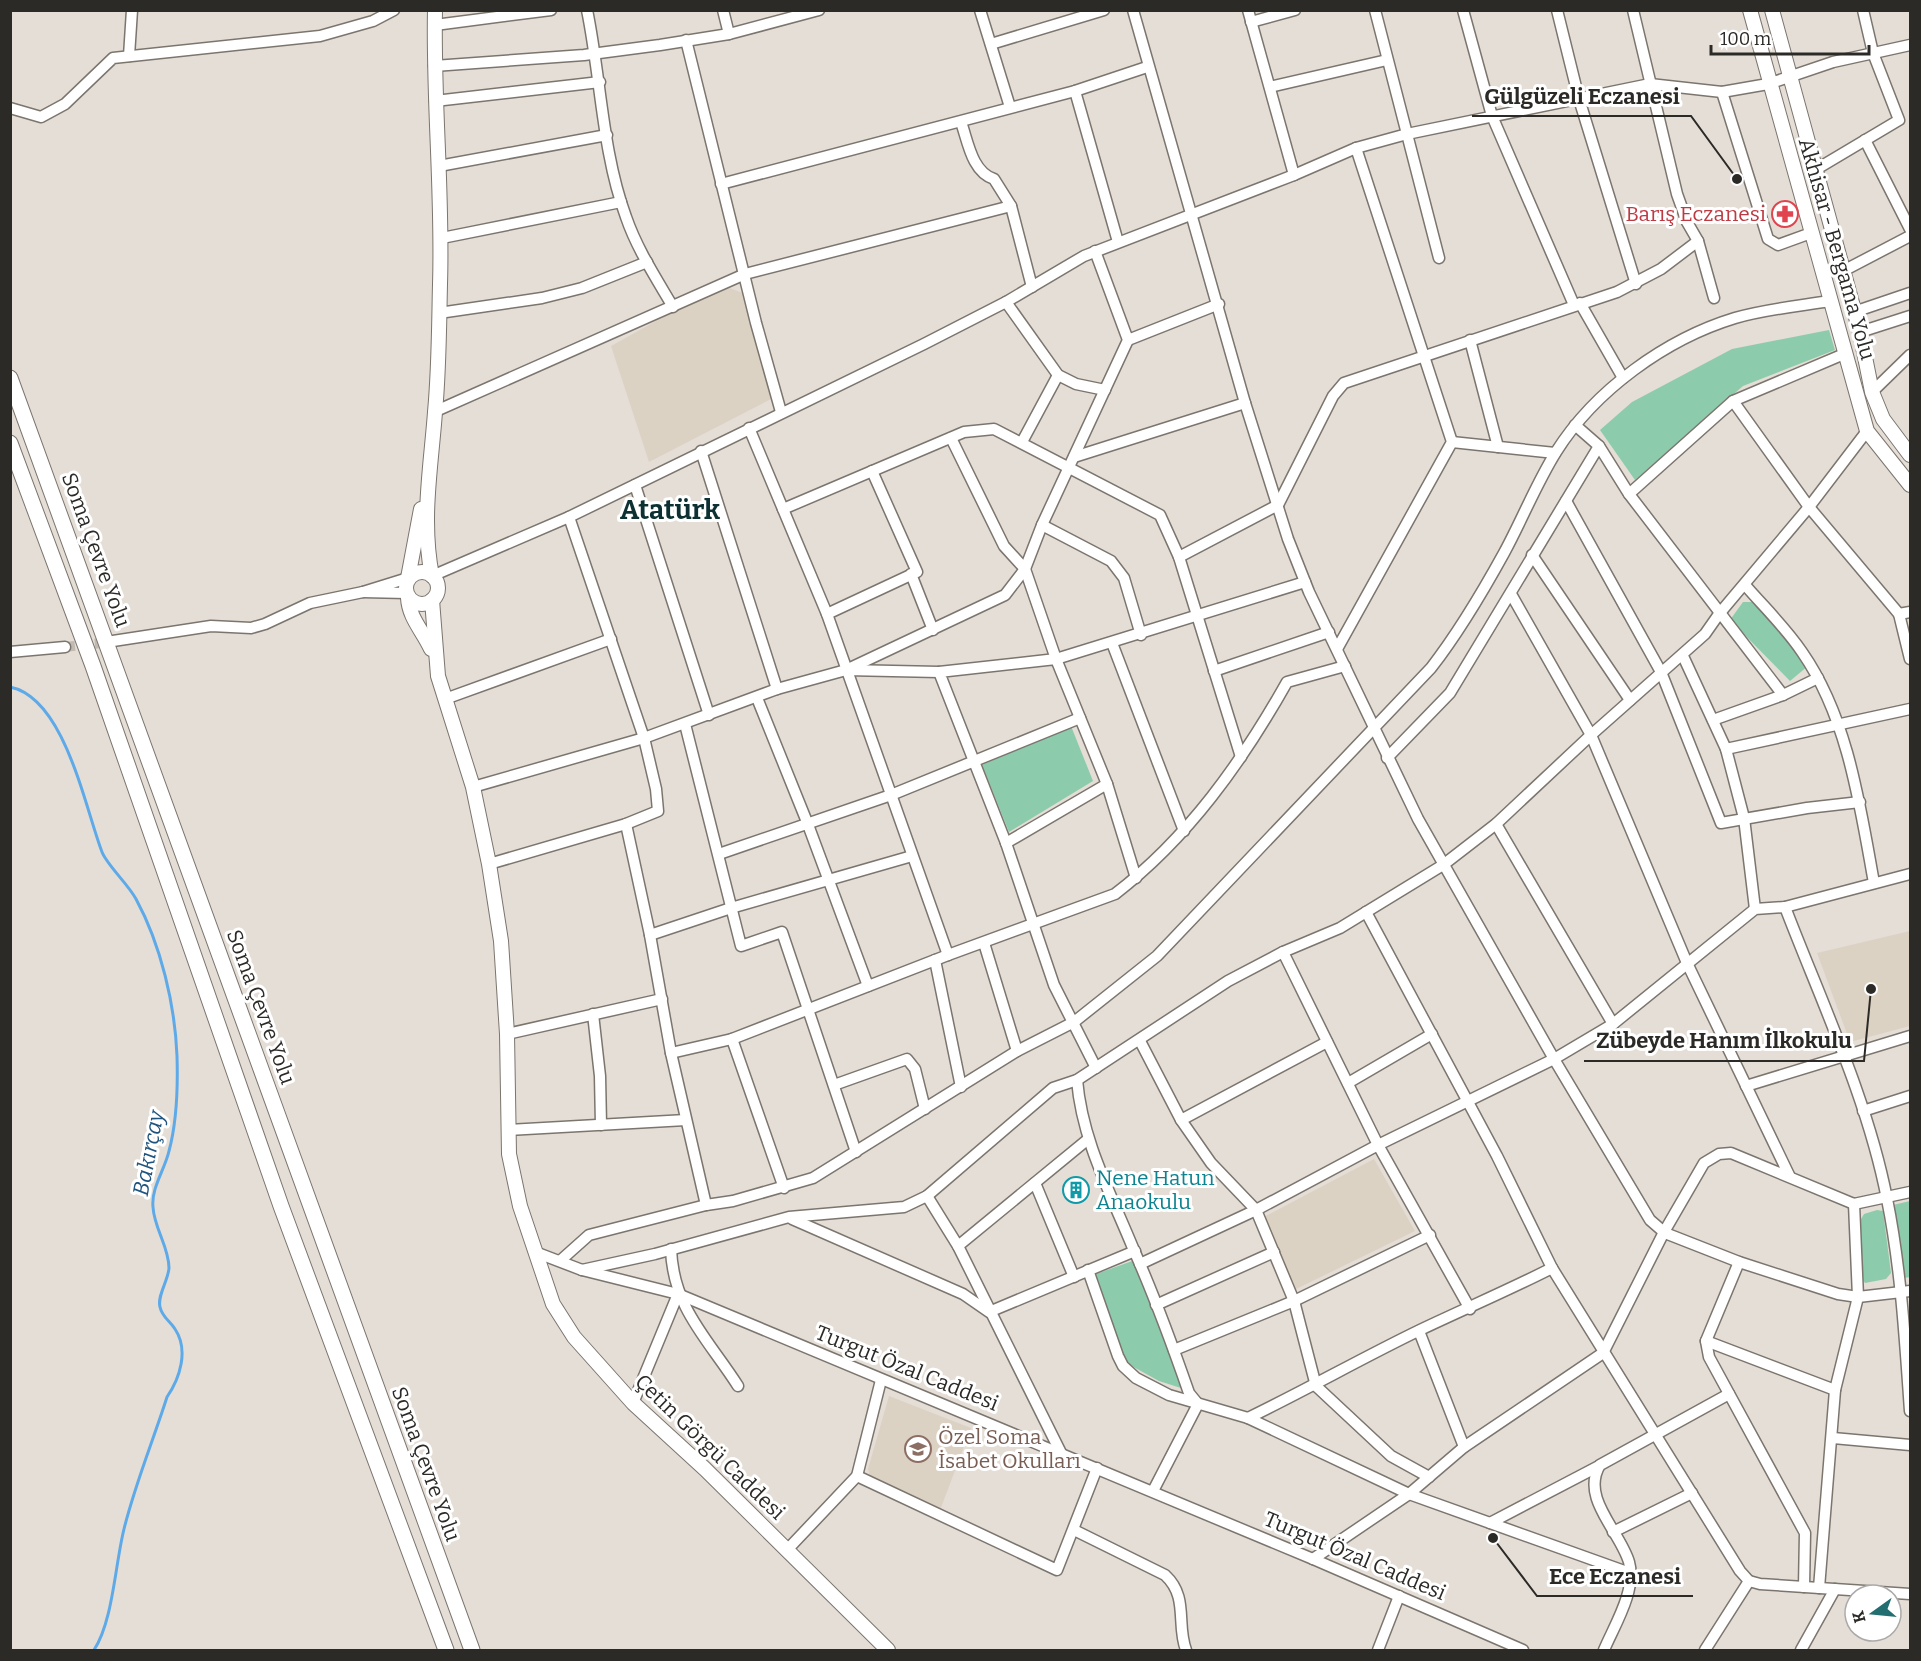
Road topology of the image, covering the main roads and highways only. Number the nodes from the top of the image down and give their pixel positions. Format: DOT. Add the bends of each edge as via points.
graph roads {
  1 [pos="1749,10"];
  2 [pos="1772,10"];
  3 [pos="435,18"];
  4 [pos="10,378"];
  5 [pos="10,443"];
  6 [pos="1911,455"];
  7 [pos="1911,485"];
  8 [pos="426,495"];
  9 [pos="432,576"];
  10 [pos="408,578"];
  11 [pos="407,595"];
  12 [pos="432,600"];
  13 [pos="435,657"];
  14 [pos="446,1650"];
  15 [pos="472,1650"];
  16 [pos="888,1650"];
  1 -- 7 [label="main road, Akhisar - Bergama Yolu" via="1866,431"];
  2 -- 6 [label="main road, Akhisar - Bergama Yolu" via="1860,332 1872,392 1883,419"];
  3 -- 8 [label="main road" via="442,238 436,411"];
  4 -- 15 [label="highway, Soma Çevre Yolu"];
  5 -- 14 [label="highway, Soma Çevre Yolu" via="93,666 281,1206"];
  8 -- 9 [label="main road"];
  8 -- 10 [label="main road"];
  9 -- 10 [label="main road" via="422,572"];
  9 -- 12 [label="main road" via="438,591"];
  10 -- 11 [label="main road"];
  11 -- 12 [label="main road" via="417,603"];
  11 -- 13 [label="main road" via="412,619 424,632"];
  12 -- 13 [label="main road"];
  13 -- 16 [label="main road, Çetin Görgü Caddesi" via="473,787 501,941 509,1154 520,1206 554,1304 574,1337 633,1403"];
}
